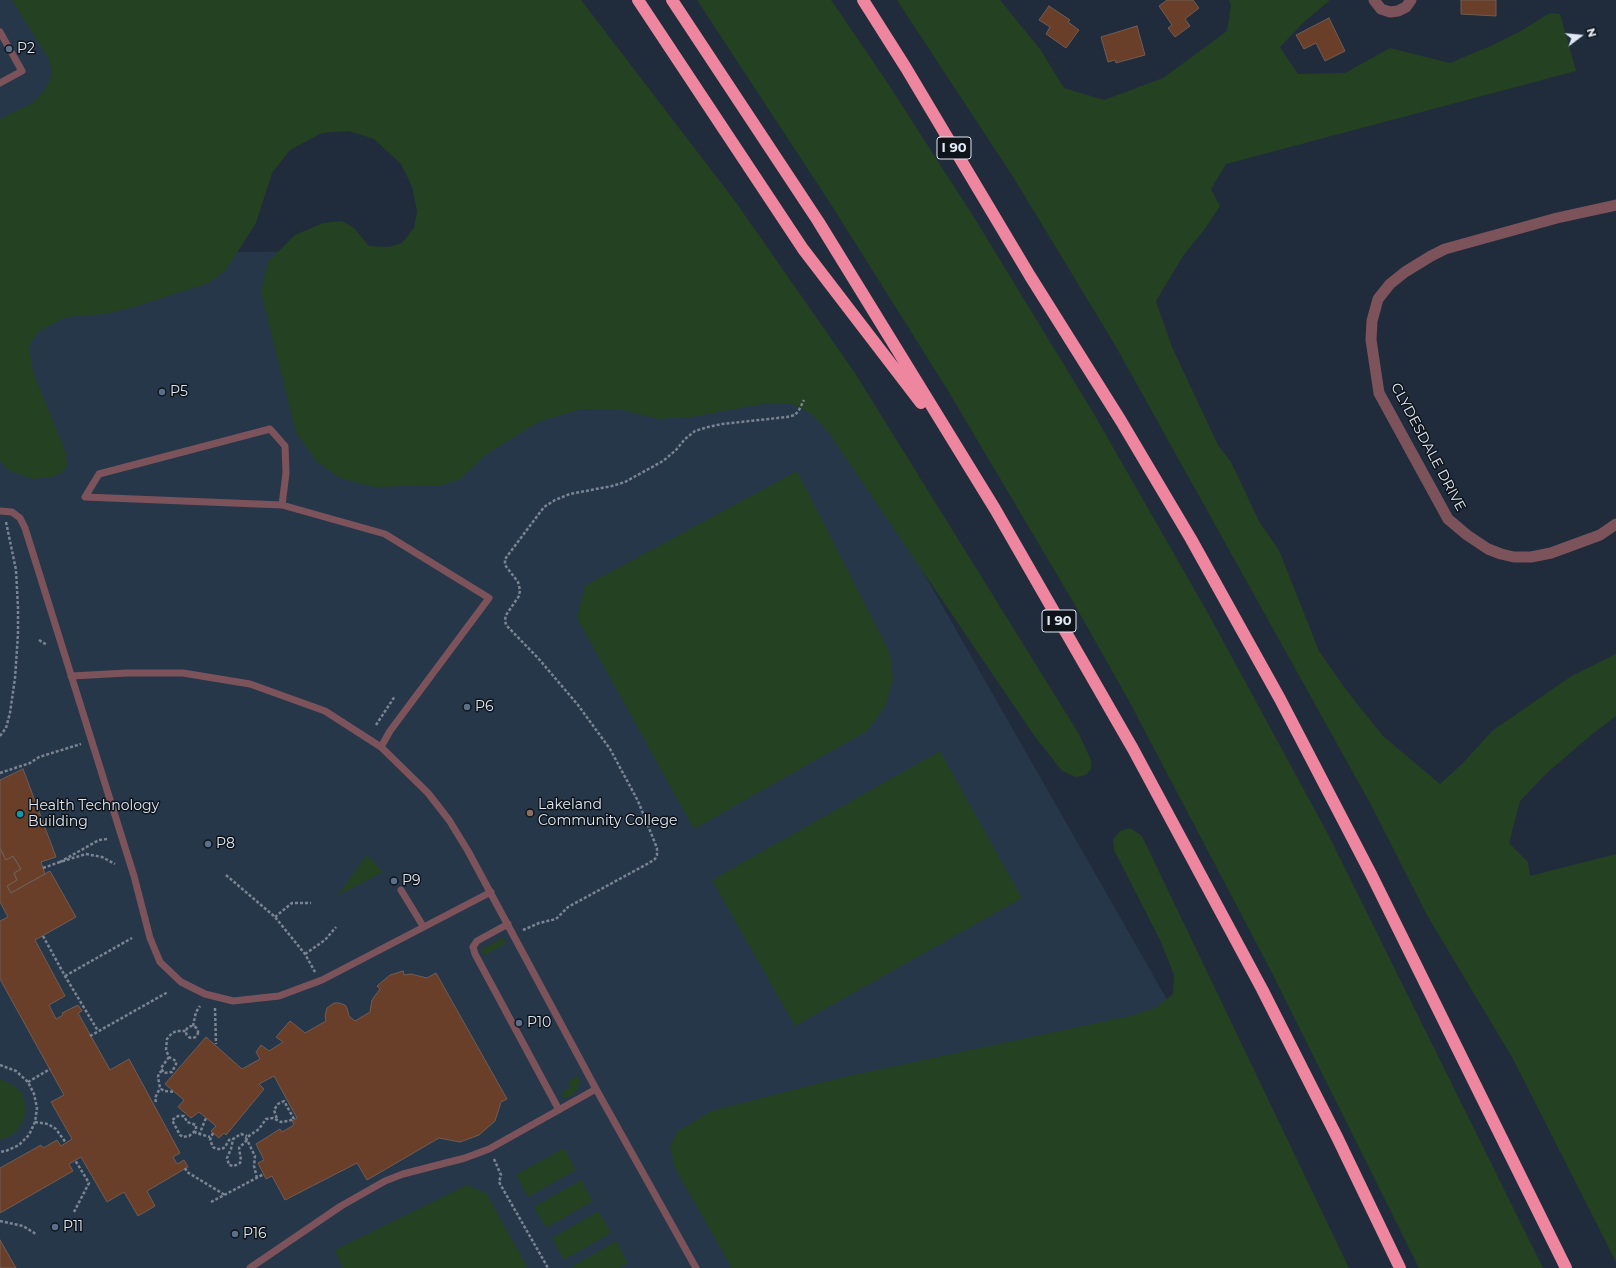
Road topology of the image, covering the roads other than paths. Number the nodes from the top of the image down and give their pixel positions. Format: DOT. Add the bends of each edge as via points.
graph roads {
  1 [pos="638,0"];
  2 [pos="672,0"];
  3 [pos="858,0"];
  4 [pos="863,0"];
  5 [pos="1374,0"];
  6 [pos="1411,0"];
  7 [pos="0,32"];
  8 [pos="906,68"];
  9 [pos="0,83"];
  10 [pos="1616,205"];
  11 [pos="959,452"];
  12 [pos="282,505"];
  13 [pos="0,511"];
  14 [pos="1616,524"];
  15 [pos="71,676"];
  16 [pos="381,747"];
  17 [pos="401,890"];
  18 [pos="491,892"];
  19 [pos="508,924"];
  20 [pos="423,926"];
  21 [pos="596,1089"];
  22 [pos="559,1110"];
  23 [pos="250,1268"];
  24 [pos="696,1268"];
  25 [pos="1400,1268"];
  26 [pos="1566,1268"];
  1 -- 11 [label="highway" via="803,249"];
  2 -- 11 [label="highway, I 90" via="818,221"];
  3 -- 8 [label="highway, I 90"];
  4 -- 8 [label="highway"];
  5 -- 6 [label="street" via="1381,9 1390,12 1398,11"];
  7 -- 9 [label="lane" via="22,71"];
  8 -- 26 [label="highway, I 90" via="1191,539 1280,699 1371,874"];
  10 -- 14 [label="street, CLYDESDALE DRIVE" via="1557,218 1445,249 1431,256 1390,284 1378,299 1372,321 1371,340 1379,393 1448,519 1467,536 1501,554 1514,557 1531,556 1551,553 1600,535"];
  11 -- 25 [label="highway, I 90" via="995,509 1133,749 1262,989"];
  12 -- 12 [label="lane" via="286,473 285,446 270,429 99,474 85,497"];
  12 -- 16 [label="lane" via="385,534 489,598 390,731"];
  13 -- 15 [label="lane" via="12,512 20,518 25,528"];
  15 -- 16 [label="lane" via="183,673 250,684 325,711"];
  15 -- 20 [label="lane" via="134,876 150,938 160,962 181,982 205,994 233,1001 279,996 322,980"];
  16 -- 18 [label="lane" via="428,793 468,851"];
  17 -- 20 [label="lane"];
  18 -- 19 [label="lane"];
  18 -- 20 [label="lane"];
  19 -- 21 [label="lane"];
  19 -- 22 [label="lane" via="477,941 473,947"];
  21 -- 22 [label="lane"];
  21 -- 24 [label="lane"];
  22 -- 23 [label="lane" via="489,1149 403,1174 385,1182 341,1206"];
}
